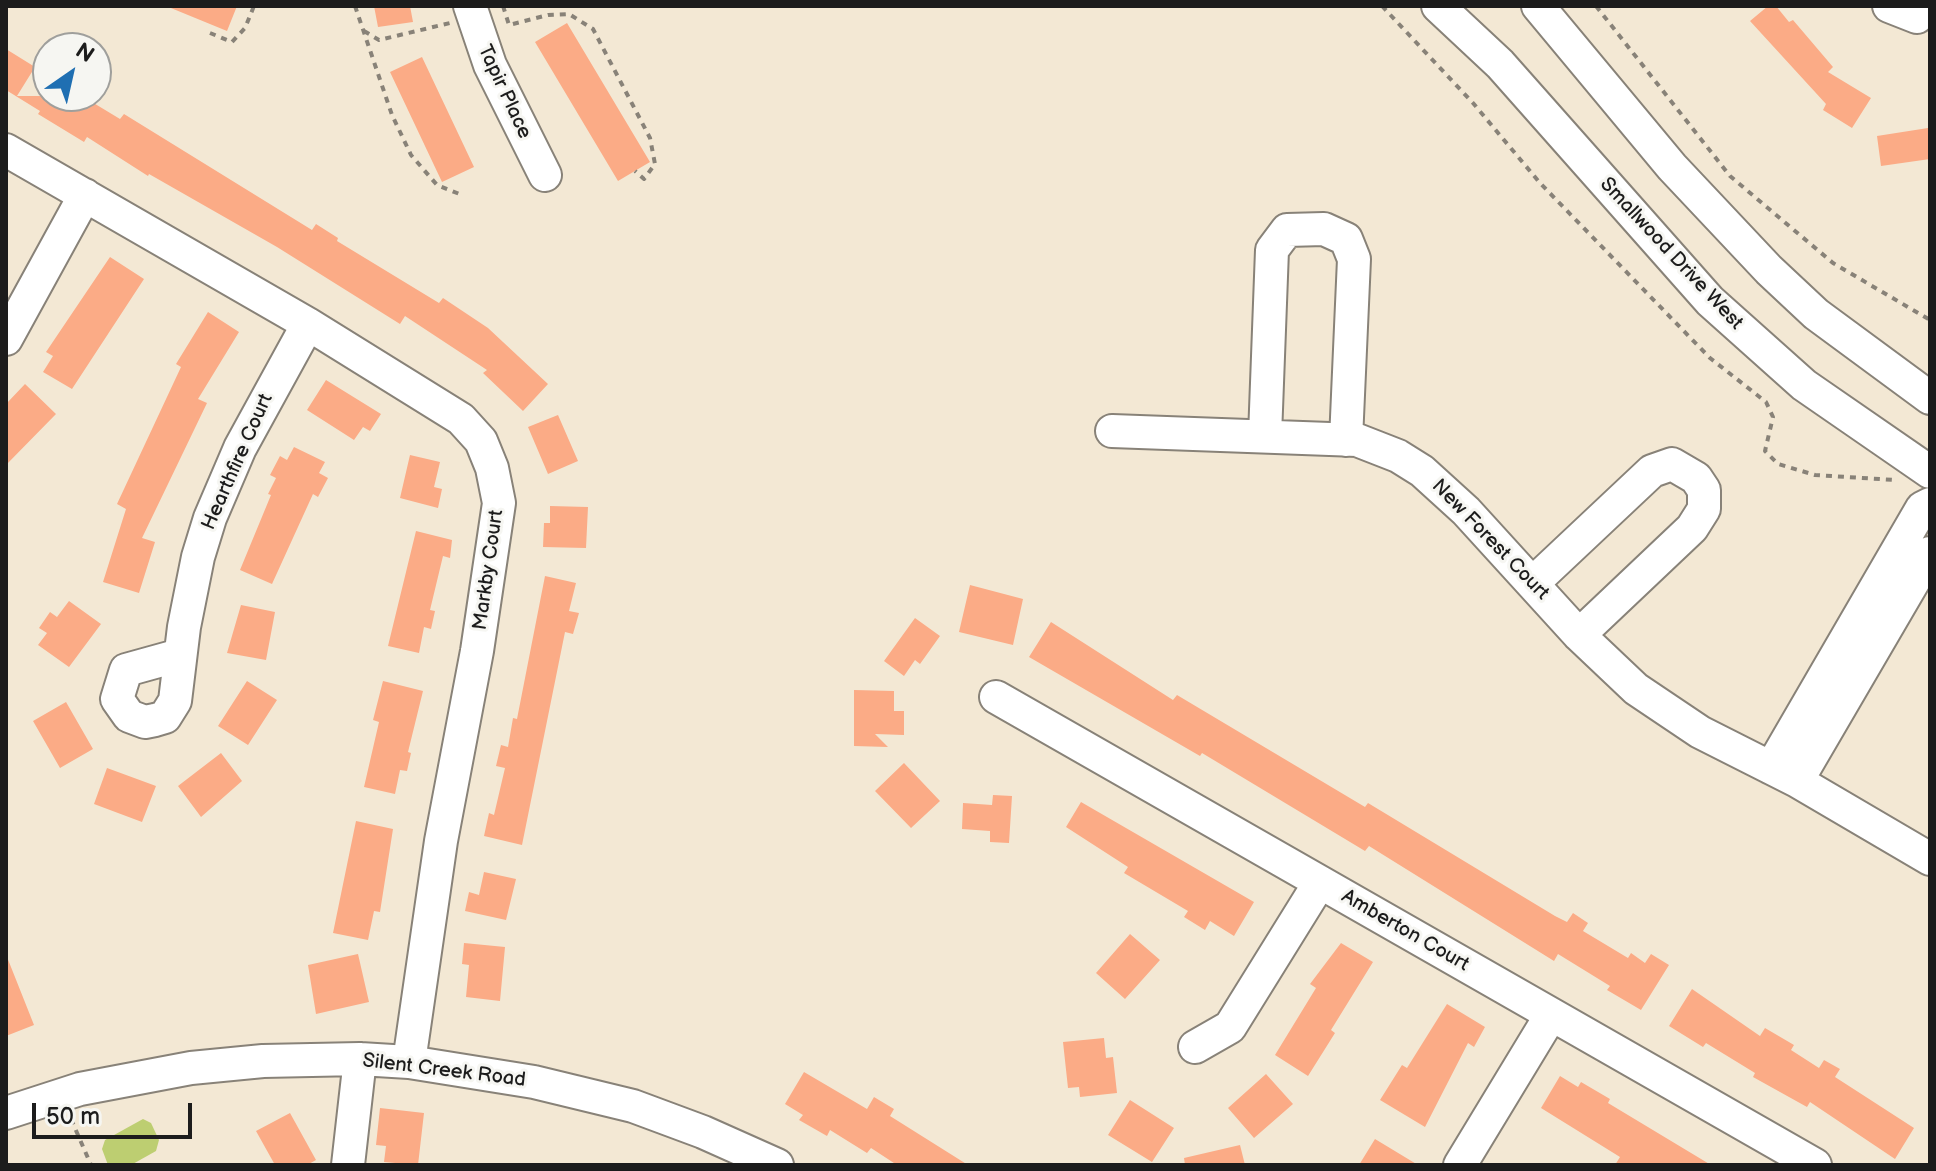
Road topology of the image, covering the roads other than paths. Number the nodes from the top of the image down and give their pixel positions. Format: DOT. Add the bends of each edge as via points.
graph roads {
  1 [pos="1438,6"];
  2 [pos="1538,6"];
  3 [pos="482,9"];
  4 [pos="6,150"];
  5 [pos="545,175"];
  6 [pos="85,195"];
  7 [pos="308,324"];
  8 [pos="8,333"];
  9 [pos="1930,398"];
  10 [pos="1112,431"];
  11 [pos="1265,436"];
  12 [pos="1346,440"];
  13 [pos="1930,472"];
  14 [pos="1930,504"];
  15 [pos="1930,553"];
  16 [pos="1534,582"];
  17 [pos="1579,635"];
  18 [pos="180,655"];
  19 [pos="996,697"];
  20 [pos="1784,774"];
  21 [pos="1930,859"];
  22 [pos="1320,882"];
  23 [pos="1551,1015"];
  24 [pos="1195,1047"];
  25 [pos="360,1059"];
  26 [pos="409,1062"];
  27 [pos="6,1113"];
  28 [pos="348,1165"];
  29 [pos="777,1165"];
  30 [pos="1460,1165"];
  31 [pos="1815,1165"];
  1 -- 13 [label="street, Smallwood Drive West" via="1500,64 1710,301 1804,385"];
  2 -- 9 [label="street" via="1672,167 1769,270 1816,314"];
  3 -- 5 [label="street, Tapir Place" via="495,77"];
  4 -- 6 [label="street, Markby Court"];
  6 -- 7 [label="street, Markby Court"];
  6 -- 8 [label="street"];
  7 -- 18 [label="street, Hearthfire Court" via="240,448 210,518"];
  7 -- 26 [label="street, Markby Court" via="461,419 481,441 499,503"];
  10 -- 11 [label="street, New Forest Court"];
  11 -- 12 [label="street, New Forest Court"];
  11 -- 12 [label="street" via="1272,250 1287,230 1324,229 1346,239 1354,259"];
  12 -- 16 [label="street, New Forest Court" via="1376,446 1422,471"];
  14 -- 20 [label="street" via="1922,508"];
  15 -- 20 [label="street"];
  16 -- 17 [label="street, New Forest Court"];
  16 -- 17 [label="street" via="1652,471 1672,464 1696,478 1704,490 1704,509 1692,528"];
  17 -- 20 [label="street, New Forest Court" via="1658,705"];
  19 -- 22 [label="street, Amberton Court"];
  20 -- 21 [label="street, New Forest Court"];
  22 -- 23 [label="street, Amberton Court"];
  22 -- 24 [label="street" via="1230,1027"];
  23 -- 30 [label="street"];
  23 -- 31 [label="street, Amberton Court"];
  25 -- 26 [label="street, Silent Creek Road"];
  25 -- 27 [label="street, Silent Creek Road" via="191,1068 61,1095"];
  25 -- 28 [label="street"];
  26 -- 29 [label="street, Silent Creek Road" via="534,1082 633,1106"];
}
